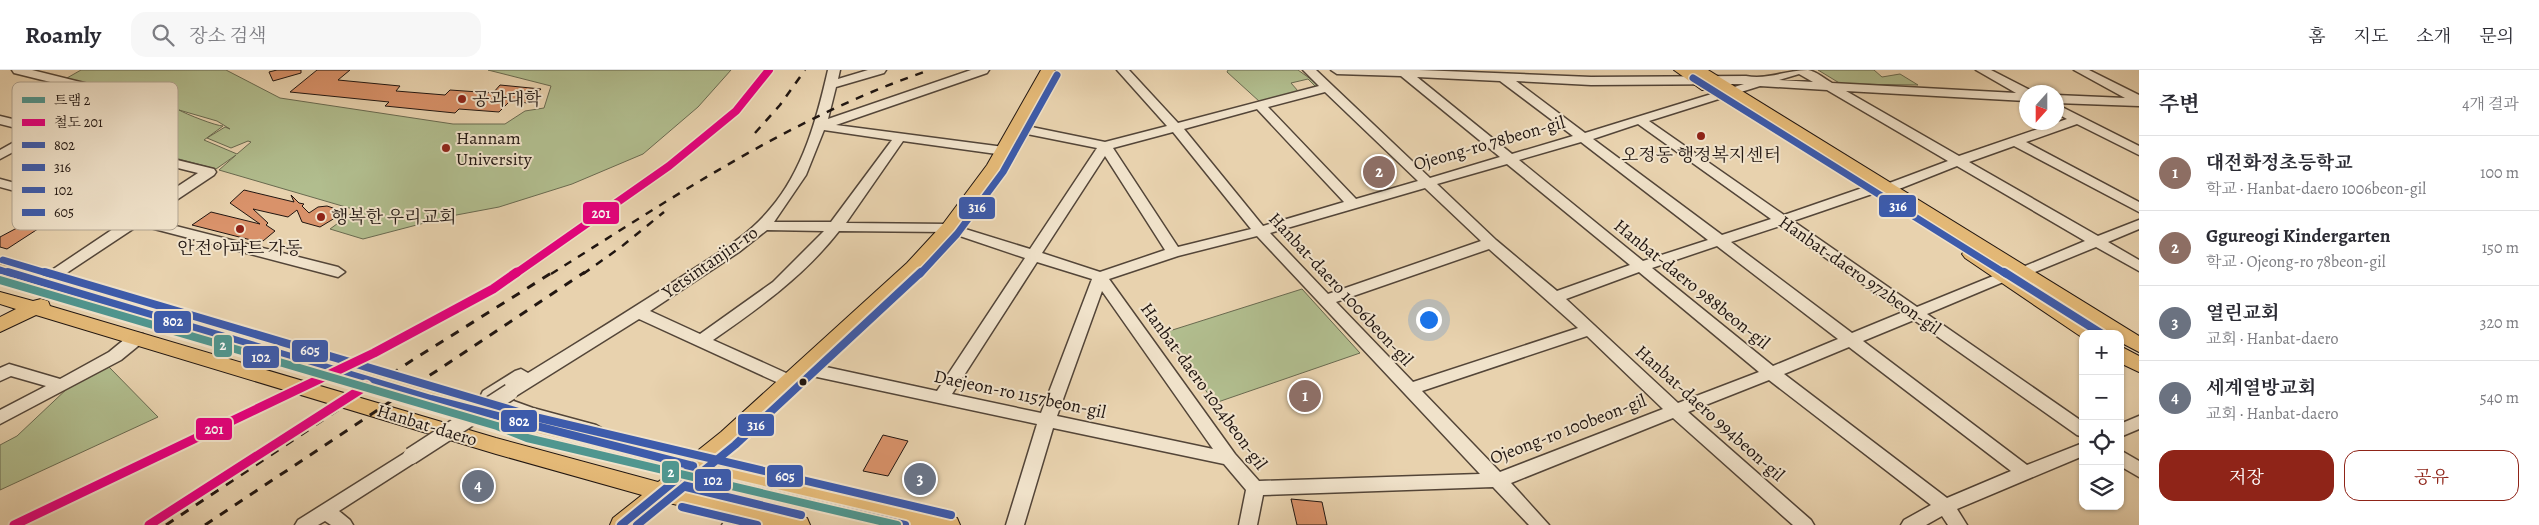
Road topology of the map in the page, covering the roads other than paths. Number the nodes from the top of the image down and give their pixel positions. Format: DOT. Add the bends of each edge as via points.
graph roads {
  1 [pos="18,70"];
  2 [pos="834,70"];
  3 [pos="880,70"];
  4 [pos="983,70"];
  5 [pos="1048,70"];
  6 [pos="1123,70"];
  7 [pos="1309,70"];
  8 [pos="1337,70"];
  9 [pos="1574,70"];
  10 [pos="1681,70"];
  11 [pos="1800,70"];
  12 [pos="1982,70"];
  13 [pos="2080,70"];
  14 [pos="1404,72"];
  15 [pos="1499,74"];
  16 [pos="69,82"];
  17 [pos="1591,82"];
  18 [pos="1712,83"];
  19 [pos="1763,83"];
  20 [pos="831,85"];
  21 [pos="1328,87"];
  22 [pos="1832,87"];
  23 [pos="2019,89"];
  24 [pos="2019,98"];
  25 [pos="2064,99"];
  26 [pos="2139,101"];
  27 [pos="1260,106"];
  28 [pos="2064,112"];
  29 [pos="1638,119"];
  30 [pos="2078,119"];
  31 [pos="819,126"];
  32 [pos="1017,128"];
  33 [pos="1176,128"];
  34 [pos="900,137"];
  35 [pos="1581,138"];
  36 [pos="2017,142"];
  37 [pos="1105,146"];
  38 [pos="12,148"];
  39 [pos="1004,151"];
  40 [pos="2139,151"];
  41 [pos="0,155"];
  42 [pos="1510,159"];
  43 [pos="1958,161"];
  44 [pos="178,164"];
  45 [pos="1425,182"];
  46 [pos="1890,188"];
  47 [pos="1870,190"];
  48 [pos="178,192"];
  49 [pos="1353,204"];
  50 [pos="2139,208"];
  51 [pos="1784,222"];
  52 [pos="2139,224"];
  53 [pos="762,226"];
  54 [pos="835,226"];
  55 [pos="949,228"];
  56 [pos="121,230"];
  57 [pos="175,230"];
  58 [pos="1260,231"];
  59 [pos="2097,241"];
  60 [pos="1720,242"];
  61 [pos="1491,243"];
  62 [pos="1174,252"];
  63 [pos="1035,255"];
  64 [pos="1639,266"];
  65 [pos="2139,266"];
  66 [pos="0,270"];
  67 [pos="338,272"];
  68 [pos="2023,272"];
  69 [pos="1100,277"];
  70 [pos="2003,277"];
  71 [pos="42,283"];
  72 [pos="63,290"];
  73 [pos="1555,297"];
  74 [pos="0,298"];
  75 [pos="1326,300"];
  76 [pos="36,309"];
  77 [pos="638,312"];
  78 [pos="1915,312"];
  79 [pos="0,326"];
  80 [pos="1588,330"];
  81 [pos="2084,330"];
  82 [pos="137,338"];
  83 [pos="1851,340"];
  84 [pos="701,341"];
  85 [pos="2139,344"];
  86 [pos="2124,356"];
  87 [pos="563,359"];
  88 [pos="2139,365"];
  89 [pos="803,368"];
  90 [pos="5,373"];
  91 [pos="1771,373"];
  92 [pos="789,381"];
  93 [pos="62,386"];
  94 [pos="1409,389"];
  95 [pos="941,398"];
  96 [pos="1674,409"];
  97 [pos="0,418"];
  98 [pos="1047,420"];
  99 [pos="2139,422"];
  100 [pos="2079,428"];
  101 [pos="2124,429"];
  102 [pos="2079,450"];
  103 [pos="626,451"];
  104 [pos="1230,459"];
  105 [pos="2124,460"];
  106 [pos="693,466"];
  107 [pos="2139,470"];
  108 [pos="2026,474"];
  109 [pos="1499,480"];
  110 [pos="1255,488"];
  111 [pos="662,492"];
  112 [pos="1945,506"];
  113 [pos="326,511"];
  114 [pos="735,518"];
  115 [pos="304,525"];
  116 [pos="344,525"];
  117 [pos="621,525"];
  118 [pos="799,525"];
  119 [pos="949,525"];
  120 [pos="1015,525"];
  121 [pos="1248,525"];
  122 [pos="1540,525"];
  123 [pos="1806,525"];
  124 [pos="1910,525"];
  125 [pos="1958,525"];
  1 -- 16 [label="street"];
  2 -- 20 [label="street, Yetsintanjin-ro"];
  3 -- 20 [label="street"];
  4 -- 31 [label="street"];
  5 -- 32 [label="main road"];
  6 -- 33 [label="street, Hanbat-daero 1006beon-gil"];
  7 -- 21 [label="street, Hanbat-daero 994beon-gil"];
  8 -- 14 [label="street"];
  9 -- 17 [label="street"];
  10 -- 18 [label="main road"];
  11 -- 19 [label="street"];
  11 -- 22 [label="street"];
  12 -- 23 [label="street"];
  13 -- 26 [label="street"];
  14 -- 15 [label="street"];
  14 -- 42 [label="street, Hanbat-daero 988beon-gil"];
  15 -- 17 [label="street"];
  15 -- 35 [label="street"];
  17 -- 18 [label="street"];
  18 -- 19 [label="street"];
  18 -- 19 [label="street"];
  18 -- 29 [label="street, Ojeong-ro 78beon-gil"];
  18 -- 46 [label="main road"];
  18 -- 47 [label="main road"];
  19 -- 22 [label="street"];
  20 -- 31 [label="street, Yetsintanjin-ro"];
  21 -- 27 [label="street"];
  21 -- 45 [label="street, Hanbat-daero 994beon-gil"];
  22 -- 24 [label="street"];
  22 -- 43 [label="street"];
  25 -- 26 [label="street"];
  27 -- 33 [label="street"];
  27 -- 49 [label="street"];
  28 -- 30 [label="street"];
  29 -- 35 [label="street, Ojeong-ro 78beon-gil"];
  29 -- 51 [label="street, Hanbat-daero 972beon-gil"];
  30 -- 36 [label="street"];
  30 -- 40 [label="street"];
  31 -- 34 [label="street"];
  31 -- 53 [label="street, Yetsintanjin-ro" via="802,172"];
  32 -- 37 [label="street"];
  32 -- 39 [label="main road"];
  33 -- 37 [label="street"];
  33 -- 58 [label="street, Hanbat-daero 1006beon-gil"];
  34 -- 39 [label="street"];
  34 -- 54 [label="street"];
  35 -- 42 [label="street, Ojeong-ro 78beon-gil"];
  35 -- 60 [label="street, Ojeong-ro 78beon-gil"];
  36 -- 43 [label="street"];
  36 -- 50 [label="street"];
  37 -- 62 [label="street"];
  37 -- 63 [label="street"];
  38 -- 41 [label="street"];
  39 -- 55 [label="main road"];
  42 -- 45 [label="street, Ojeong-ro 78beon-gil"];
  42 -- 64 [label="street, Hanbat-daero 988beon-gil"];
  43 -- 46 [label="street"];
  43 -- 59 [label="street"];
  44 -- 48 [label="street" via="209,172"];
  45 -- 49 [label="street, Ojeong-ro 78beon-gil"];
  45 -- 61 [label="street, Hanbat-daero 994beon-gil"];
  46 -- 68 [label="main road"];
  47 -- 51 [label="street"];
  47 -- 70 [label="main road"];
  49 -- 58 [label="street, Ojeong-ro 78beon-gil"];
  51 -- 60 [label="street"];
  51 -- 78 [label="street, Hanbat-daero 972beon-gil"];
  52 -- 59 [label="street"];
  53 -- 54 [label="street"];
  53 -- 77 [label="street, Yetsintanjin-ro"];
  54 -- 55 [label="street"];
  54 -- 84 [label="street" via="802,264"];
  55 -- 63 [label="street"];
  55 -- 89 [label="main road" via="913,266"];
  56 -- 71 [label="street"];
  57 -- 67 [label="street"];
  58 -- 62 [label="street, Ojeong-ro 78beon-gil"];
  58 -- 75 [label="street, Hanbat-daero 1006beon-gil"];
  59 -- 65 [label="street"];
  59 -- 68 [label="street"];
  60 -- 64 [label="street"];
  60 -- 83 [label="street, Ojeong-ro 78beon-gil"];
  61 -- 73 [label="street, Hanbat-daero 994beon-gil"];
  61 -- 75 [label="street"];
  62 -- 69 [label="street, Ojeong-ro 78beon-gil"];
  63 -- 69 [label="street"];
  63 -- 95 [label="street"];
  64 -- 73 [label="street"];
  64 -- 91 [label="street, Hanbat-daero 988beon-gil"];
  66 -- 71 [label="main road, Hanbat-daero"];
  68 -- 85 [label="main road"];
  69 -- 98 [label="street"];
  69 -- 104 [label="street, Hanbat-daero 1024beon-gil"];
  70 -- 78 [label="street, Ojeong-ro 100beon-gil"];
  70 -- 81 [label="main road"];
  71 -- 72 [label="main road, Hanbat-daero"];
  72 -- 76 [label="main road"];
  72 -- 103 [label="main road, Hanbat-daero" via="517,423"];
  73 -- 80 [label="street, Hanbat-daero 994beon-gil"];
  74 -- 76 [label="main road, Hanbat-daero"];
  75 -- 94 [label="street, Hanbat-daero 1006beon-gil"];
  76 -- 79 [label="main road"];
  76 -- 82 [label="main road, Hanbat-daero"];
  77 -- 84 [label="street"];
  77 -- 87 [label="street, Yetsintanjin-ro"];
  78 -- 83 [label="street, Ojeong-ro 100beon-gil"];
  78 -- 100 [label="street, Hanbat-daero 972beon-gil"];
  80 -- 94 [label="street"];
  80 -- 96 [label="street, Hanbat-daero 994beon-gil"];
  82 -- 93 [label="street" via="115,356"];
  82 -- 111 [label="main road, Hanbat-daero" via="496,446"];
  83 -- 91 [label="street, Ojeong-ro 100beon-gil"];
  83 -- 108 [label="street"];
  84 -- 92 [label="street"];
  86 -- 88 [label="main road"];
  87 -- 103 [label="street" via="551,358 489,395 504,404 590,429"];
  87 -- 113 [label="street, Yetsintanjin-ro, bridge"];
  89 -- 92 [label="main road"];
  89 -- 95 [label="street, Daejeon-ro 1157beon-gil"];
  90 -- 93 [label="street"];
  91 -- 96 [label="street, Ojeong-ro 100beon-gil"];
  91 -- 112 [label="street, Hanbat-daero 988beon-gil"];
  92 -- 106 [label="main road"];
  93 -- 97 [label="street"];
  94 -- 109 [label="street, Hanbat-daero 1006beon-gil"];
  95 -- 98 [label="street, Daejeon-ro 1157beon-gil"];
  96 -- 109 [label="street, Ojeong-ro 100beon-gil"];
  96 -- 123 [label="street, Hanbat-daero 994beon-gil"];
  98 -- 104 [label="street, Daejeon-ro 1157beon-gil"];
  98 -- 120 [label="street"];
  99 -- 101 [label="street"];
  102 -- 108 [label="street"];
  103 -- 106 [label="main road, Hanbat-daero"];
  104 -- 110 [label="street, Hanbat-daero 1024beon-gil"];
  105 -- 107 [label="street"];
  106 -- 111 [label="main road"];
  106 -- 119 [label="main road, Hanbat-daero"];
  108 -- 112 [label="street"];
  109 -- 110 [label="street, Ojeong-ro 100beon-gil"];
  109 -- 122 [label="street, Hanbat-daero 1006beon-gil"];
  110 -- 121 [label="street, Hanbat-daero 1024beon-gil"];
  111 -- 114 [label="main road, Hanbat-daero"];
  111 -- 117 [label="main road"];
  112 -- 124 [label="street"];
  112 -- 125 [label="street, Hanbat-daero 988beon-gil"];
  113 -- 115 [label="street"];
  113 -- 116 [label="street"];
  114 -- 118 [label="main road, Hanbat-daero"];
}
